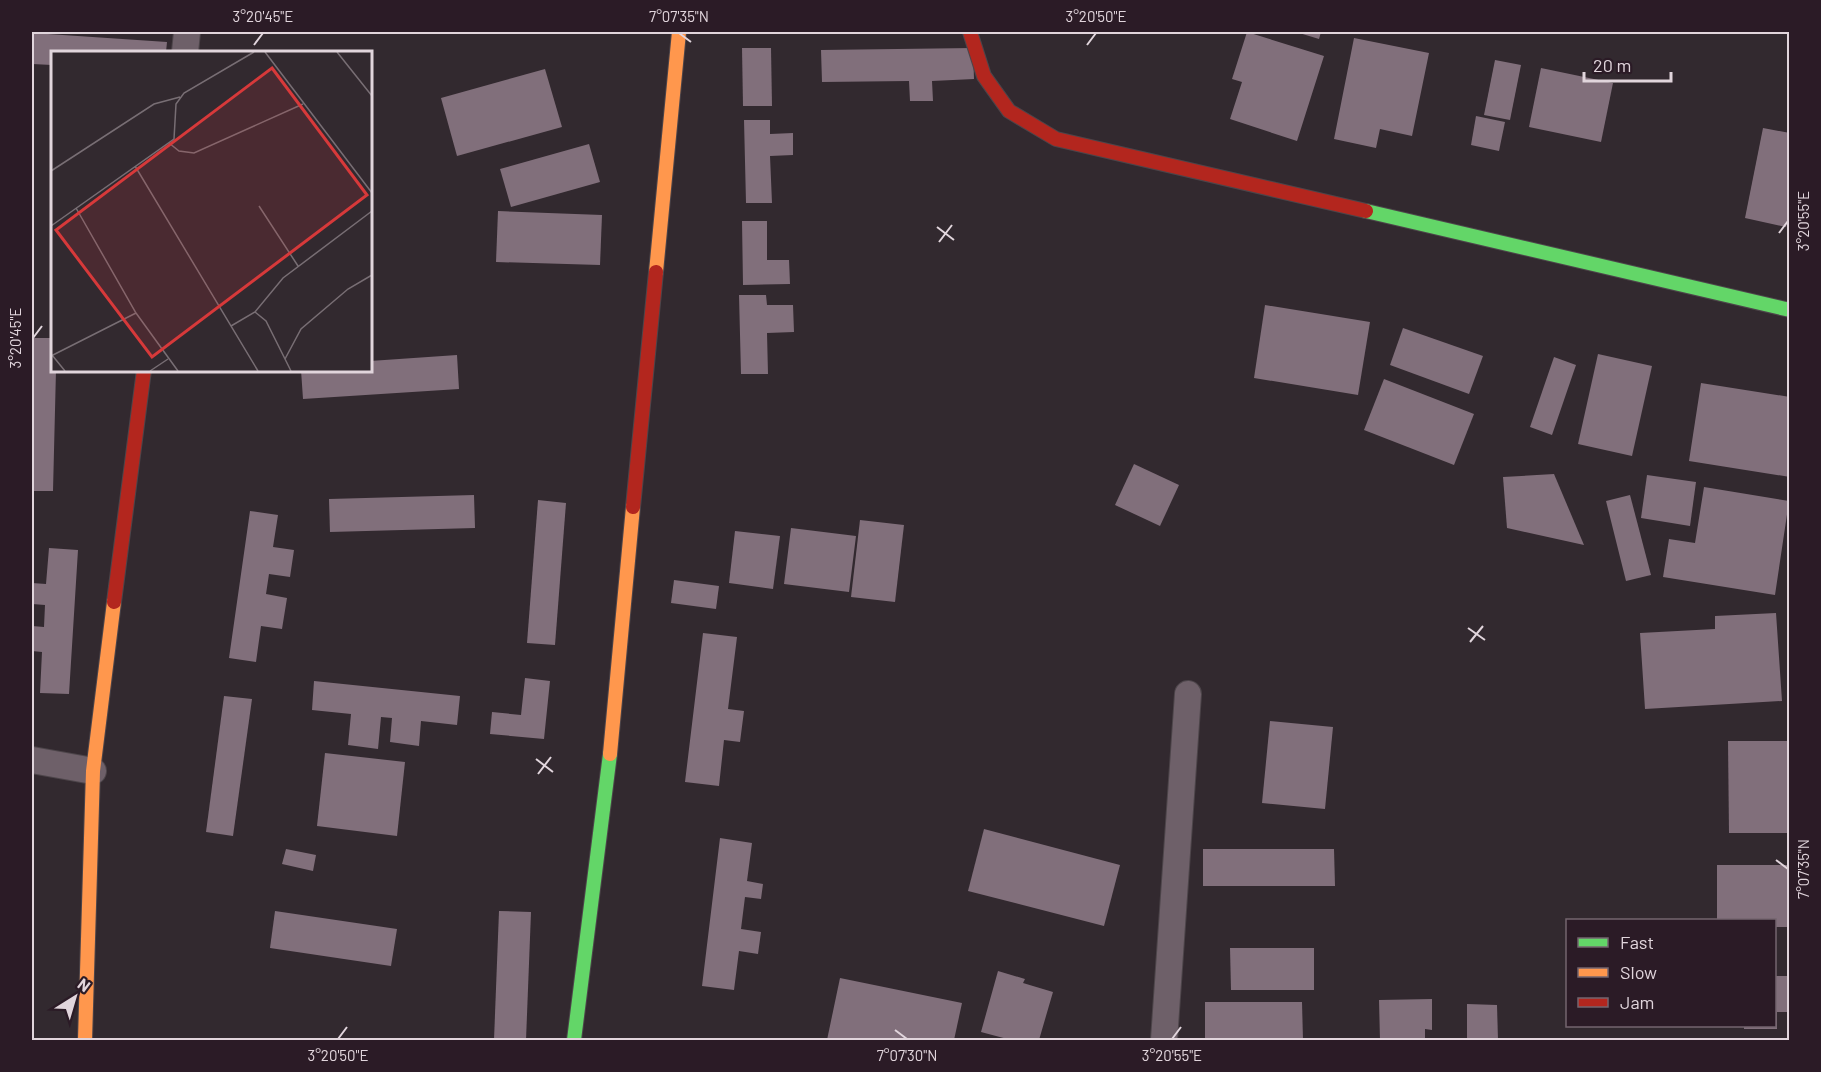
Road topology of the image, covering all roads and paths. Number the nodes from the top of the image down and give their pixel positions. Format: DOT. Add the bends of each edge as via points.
graph roads {
  1 [pos="187,32"];
  2 [pos="679,32"];
  3 [pos="970,32"];
  4 [pos="185,51"];
  5 [pos="1790,310"];
  6 [pos="144,372"];
  7 [pos="1188,694"];
  8 [pos="32,760"];
  9 [pos="93,771"];
  10 [pos="85,1041"];
  11 [pos="574,1041"];
  12 [pos="1164,1041"];
  1 -- 4 [label="street"];
  2 -- 11 [label="street" via="608,773"];
  3 -- 5 [label="street" via="984,76 1009,111 1056,140"];
  6 -- 9 [label="street"];
  7 -- 12 [label="street"];
  8 -- 9 [label="street"];
  9 -- 10 [label="street"];
}
